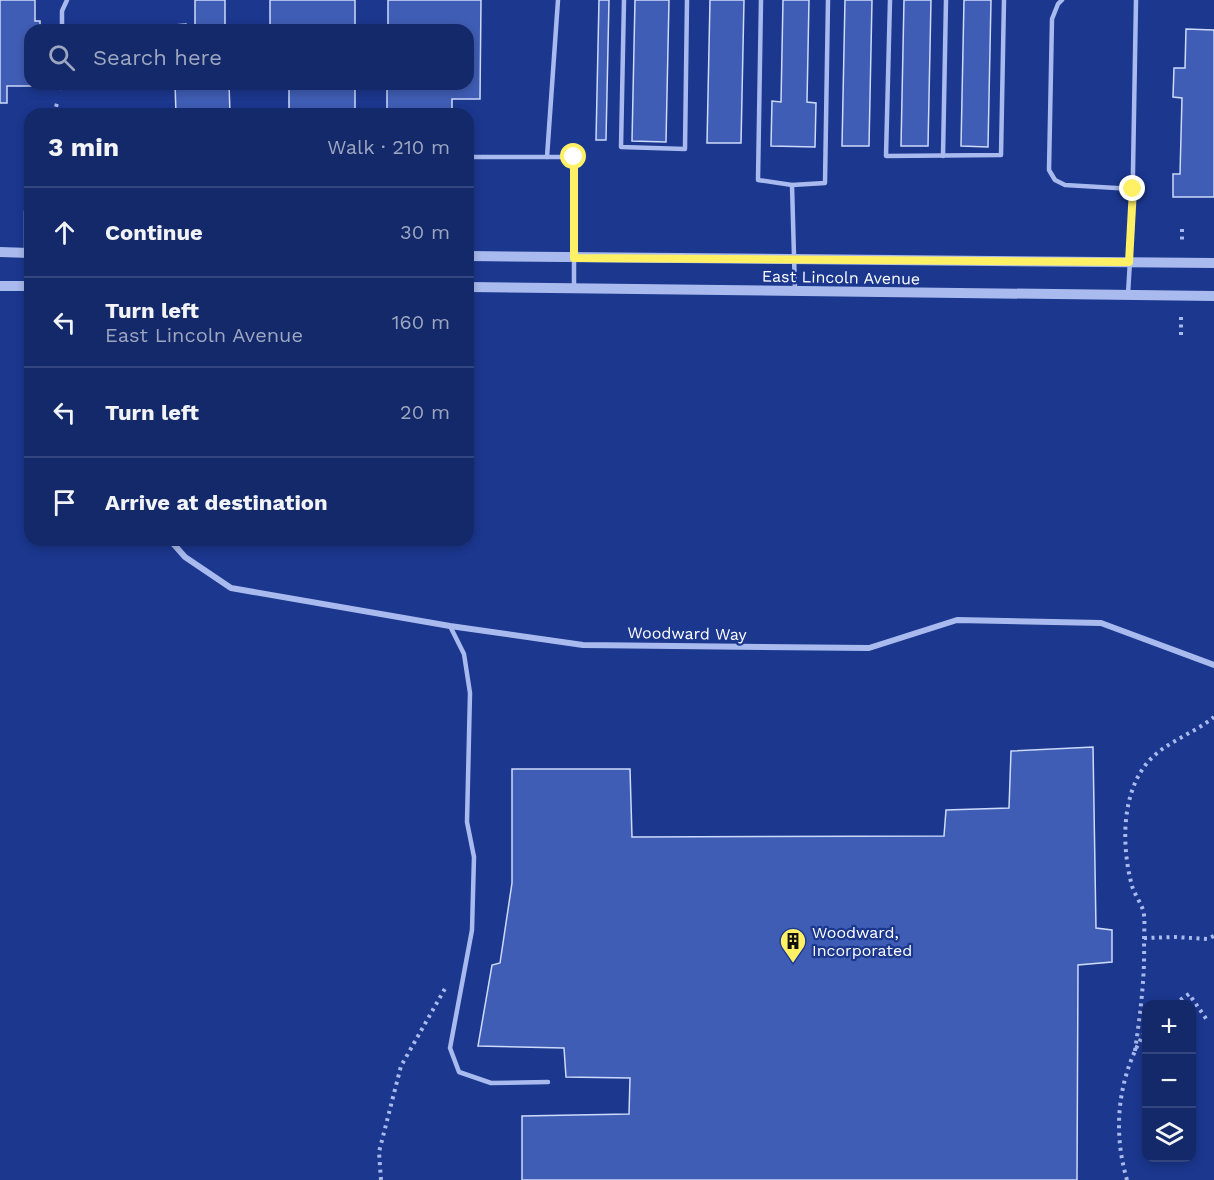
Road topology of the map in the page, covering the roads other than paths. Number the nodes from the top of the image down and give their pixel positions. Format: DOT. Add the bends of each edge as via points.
graph roads {
  1 [pos="67,0"];
  2 [pos="558,0"];
  3 [pos="624,0"];
  4 [pos="687,0"];
  5 [pos="761,0"];
  6 [pos="828,0"];
  7 [pos="890,0"];
  8 [pos="946,0"];
  9 [pos="1004,0"];
  10 [pos="1062,0"];
  11 [pos="1136,0"];
  12 [pos="62,24"];
  13 [pos="943,156"];
  14 [pos="474,157"];
  15 [pos="547,157"];
  16 [pos="792,185"];
  17 [pos="1133,189"];
  18 [pos="0,252"];
  19 [pos="24,253"];
  20 [pos="474,256"];
  21 [pos="574,258"];
  22 [pos="795,259"];
  23 [pos="1129,262"];
  24 [pos="1214,263"];
  25 [pos="0,286"];
  26 [pos="24,286"];
  27 [pos="474,287"];
  28 [pos="574,288"];
  29 [pos="795,291"];
  30 [pos="1128,295"];
  31 [pos="1214,296"];
  32 [pos="175,546"];
  33 [pos="450,626"];
  34 [pos="1214,665"];
  35 [pos="548,1082"];
  1 -- 12 [label="lane"];
  2 -- 15 [label="lane"];
  3 -- 4 [label="lane" via="621,147 685,149"];
  5 -- 16 [label="lane" via="758,180"];
  6 -- 16 [label="lane" via="825,183"];
  7 -- 13 [label="lane" via="885,156"];
  8 -- 13 [label="lane"];
  9 -- 13 [label="lane" via="1001,155"];
  10 -- 17 [label="lane" via="1052,19 1049,170 1055,180 1065,185"];
  11 -- 17 [label="lane"];
  14 -- 15 [label="lane"];
  15 -- 21 [label="lane" via="574,157"];
  16 -- 22 [label="lane"];
  17 -- 23 [label="lane"];
  18 -- 19 [label="street"];
  20 -- 21 [label="street, East Lincoln Avenue"];
  21 -- 22 [label="street, East Lincoln Avenue"];
  21 -- 28 [label="lane"];
  22 -- 23 [label="street, East Lincoln Avenue"];
  22 -- 29 [label="lane"];
  23 -- 24 [label="street, East Lincoln Avenue"];
  23 -- 30 [label="lane"];
  25 -- 26 [label="street"];
  27 -- 28 [label="street, East Lincoln Avenue"];
  28 -- 29 [label="street, East Lincoln Avenue"];
  29 -- 30 [label="street, East Lincoln Avenue"];
  30 -- 31 [label="street, East Lincoln Avenue"];
  32 -- 33 [label="street, Woodward Way" via="231,588"];
  33 -- 34 [label="street, Woodward Way" via="583,645 869,648 957,620 1101,623"];
  33 -- 35 [label="lane" via="464,654 470,693 467,822 474,856 472,930 450,1048 459,1072 491,1083"];
}
